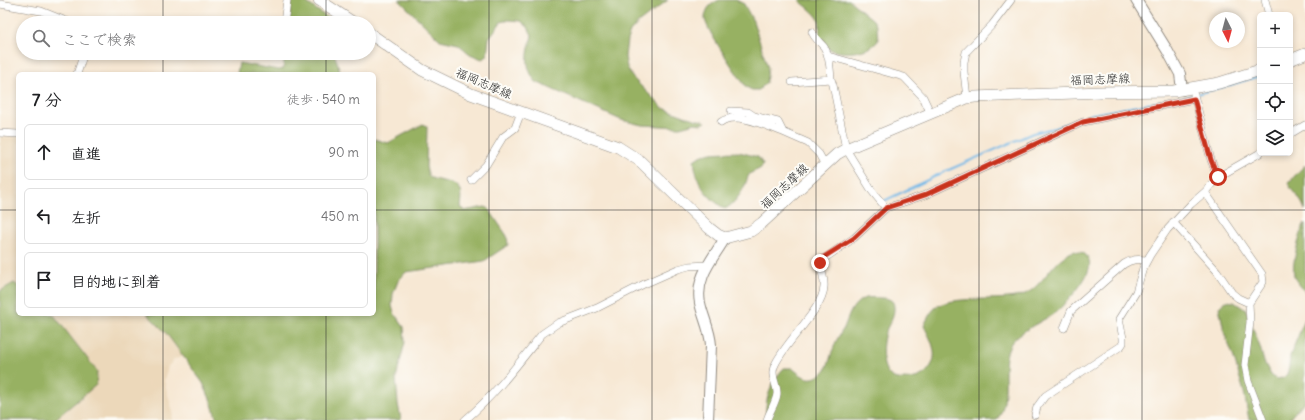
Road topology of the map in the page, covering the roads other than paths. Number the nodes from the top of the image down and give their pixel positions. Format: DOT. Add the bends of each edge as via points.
graph roads {
  1 [pos="287,0"];
  2 [pos="319,0"];
  3 [pos="1010,0"];
  4 [pos="1136,0"];
  5 [pos="1265,0"];
  6 [pos="0,4"];
  7 [pos="1268,12"];
  8 [pos="54,16"];
  9 [pos="285,16"];
  10 [pos="343,16"];
  11 [pos="812,32"];
  12 [pos="376,39"];
  13 [pos="828,56"];
  14 [pos="1304,56"];
  15 [pos="1293,59"];
  16 [pos="82,60"];
  17 [pos="1257,71"];
  18 [pos="78,72"];
  19 [pos="831,79"];
  20 [pos="792,82"];
  21 [pos="1190,93"];
  22 [pos="968,98"];
  23 [pos="731,111"];
  24 [pos="521,112"];
  25 [pos="931,114"];
  26 [pos="721,122"];
  27 [pos="1305,125"];
  28 [pos="783,132"];
  29 [pos="1293,132"];
  30 [pos="0,134"];
  31 [pos="16,134"];
  32 [pos="846,149"];
  33 [pos="1257,155"];
  34 [pos="825,164"];
  35 [pos="1218,177"];
  36 [pos="471,180"];
  37 [pos="1205,192"];
  38 [pos="886,208"];
  39 [pos="1173,222"];
  40 [pos="725,238"];
  41 [pos="1147,260"];
  42 [pos="708,264"];
  43 [pos="1249,303"];
  44 [pos="1064,328"];
  45 [pos="1035,415"];
  46 [pos="465,420"];
  47 [pos="708,420"];
  48 [pos="767,420"];
  49 [pos="1263,420"];
  1 -- 9 [label="street"];
  2 -- 10 [label="main road"];
  3 -- 22 [label="street" via="996,21 964,56"];
  4 -- 21 [label="main road"];
  5 -- 7 [label="street"];
  6 -- 8 [label="street" via="41,11"];
  11 -- 13 [label="street"];
  12 -- 24 [label="main road, 福岡志摩線" via="422,70 471,94"];
  13 -- 19 [label="street"];
  13 -- 25 [label="street" via="904,77 923,97"];
  14 -- 15 [label="main road"];
  16 -- 18 [label="street"];
  17 -- 21 [label="main road, 福岡志摩線"];
  19 -- 20 [label="street"];
  19 -- 32 [label="street"];
  21 -- 22 [label="main road, 福岡志摩線" via="1003,95"];
  21 -- 35 [label="street"];
  21 -- 38 [label="street" via="1083,122 925,195"];
  22 -- 25 [label="main road, 福岡志摩線"];
  23 -- 28 [label="street" via="748,112 776,121"];
  24 -- 36 [label="street" via="515,128 502,136 486,165"];
  24 -- 40 [label="main road, 福岡志摩線" via="618,147 640,161 709,228"];
  25 -- 32 [label="main road, 福岡志摩線"];
  26 -- 28 [label="street" via="732,117 745,119"];
  27 -- 29 [label="street"];
  28 -- 34 [label="street" via="808,143"];
  30 -- 31 [label="street"];
  32 -- 34 [label="main road, 福岡志摩線"];
  32 -- 38 [label="street" via="872,191"];
  33 -- 35 [label="street"];
  34 -- 40 [label="main road, 福岡志摩線" via="762,223 751,231"];
  35 -- 37 [label="street"];
  37 -- 39 [label="street"];
  37 -- 43 [label="street" via="1262,274 1263,282"];
  38 -- 48 [label="street" via="854,238 820,263 824,291 774,367 777,395"];
  39 -- 41 [label="street"];
  39 -- 43 [label="street" via="1217,271 1232,293"];
  40 -- 42 [label="main road"];
  41 -- 44 [label="street" via="1131,260 1124,264 1071,311"];
  41 -- 45 [label="street" via="1136,292 1119,319 1123,338 1121,346 1057,387 1037,407"];
  42 -- 46 [label="street" via="678,269 548,329 498,388"];
  42 -- 47 [label="main road" via="701,276 699,290 711,345"];
  43 -- 49 [label="street" via="1246,373"];
}
